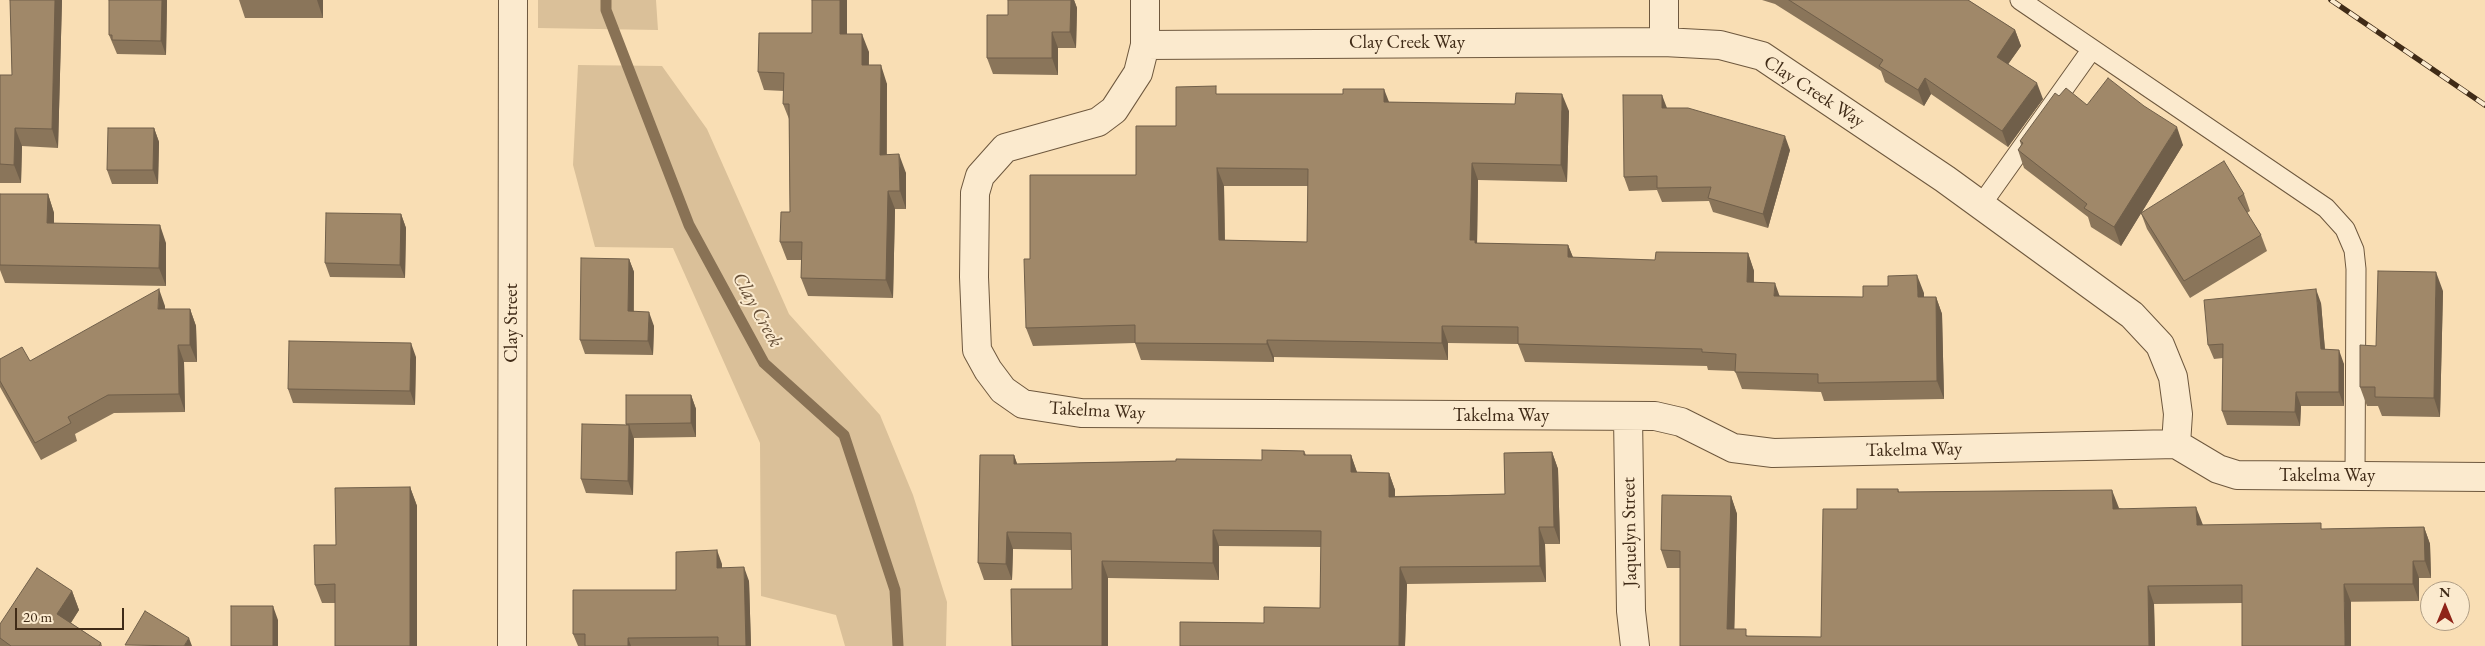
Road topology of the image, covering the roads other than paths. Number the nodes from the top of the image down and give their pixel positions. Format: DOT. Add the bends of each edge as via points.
graph roads {
  1 [pos="513,0"];
  2 [pos="1145,0"];
  3 [pos="1664,0"];
  4 [pos="2020,0"];
  5 [pos="1664,42"];
  6 [pos="1145,45"];
  7 [pos="2092,49"];
  8 [pos="1981,205"];
  9 [pos="1628,417"];
  10 [pos="2176,444"];
  11 [pos="2355,475"];
  12 [pos="2485,477"];
  13 [pos="512,646"];
  14 [pos="1635,646"];
  1 -- 13 [label="street, Clay Street"];
  2 -- 6 [label="street, Takelma Way"];
  3 -- 5 [label="street"];
  4 -- 7 [label="lane"];
  5 -- 6 [label="street, Clay Creek Way"];
  5 -- 8 [label="street, Clay Creek Way" via="1720,45 1762,56"];
  6 -- 9 [label="street, Takelma Way" via="1138,73 1114,110 1098,122 1005,148 980,176 975,193 977,350 1003,390 1023,404 1081,413"];
  7 -- 8 [label="lane"];
  7 -- 11 [label="lane" via="2326,208 2344,229 2354,250 2356,269"];
  8 -- 10 [label="street, Clay Creek Way" via="2132,315 2160,345 2174,376 2178,414"];
  9 -- 10 [label="street, Takelma Way" via="1655,416 1681,422 1733,448 1773,453"];
  9 -- 14 [label="street, Jaquelyn Street" via="1631,611"];
  10 -- 11 [label="street, Takelma Way" via="2218,468 2237,474"];
  11 -- 12 [label="street, Takelma Way"];
}
